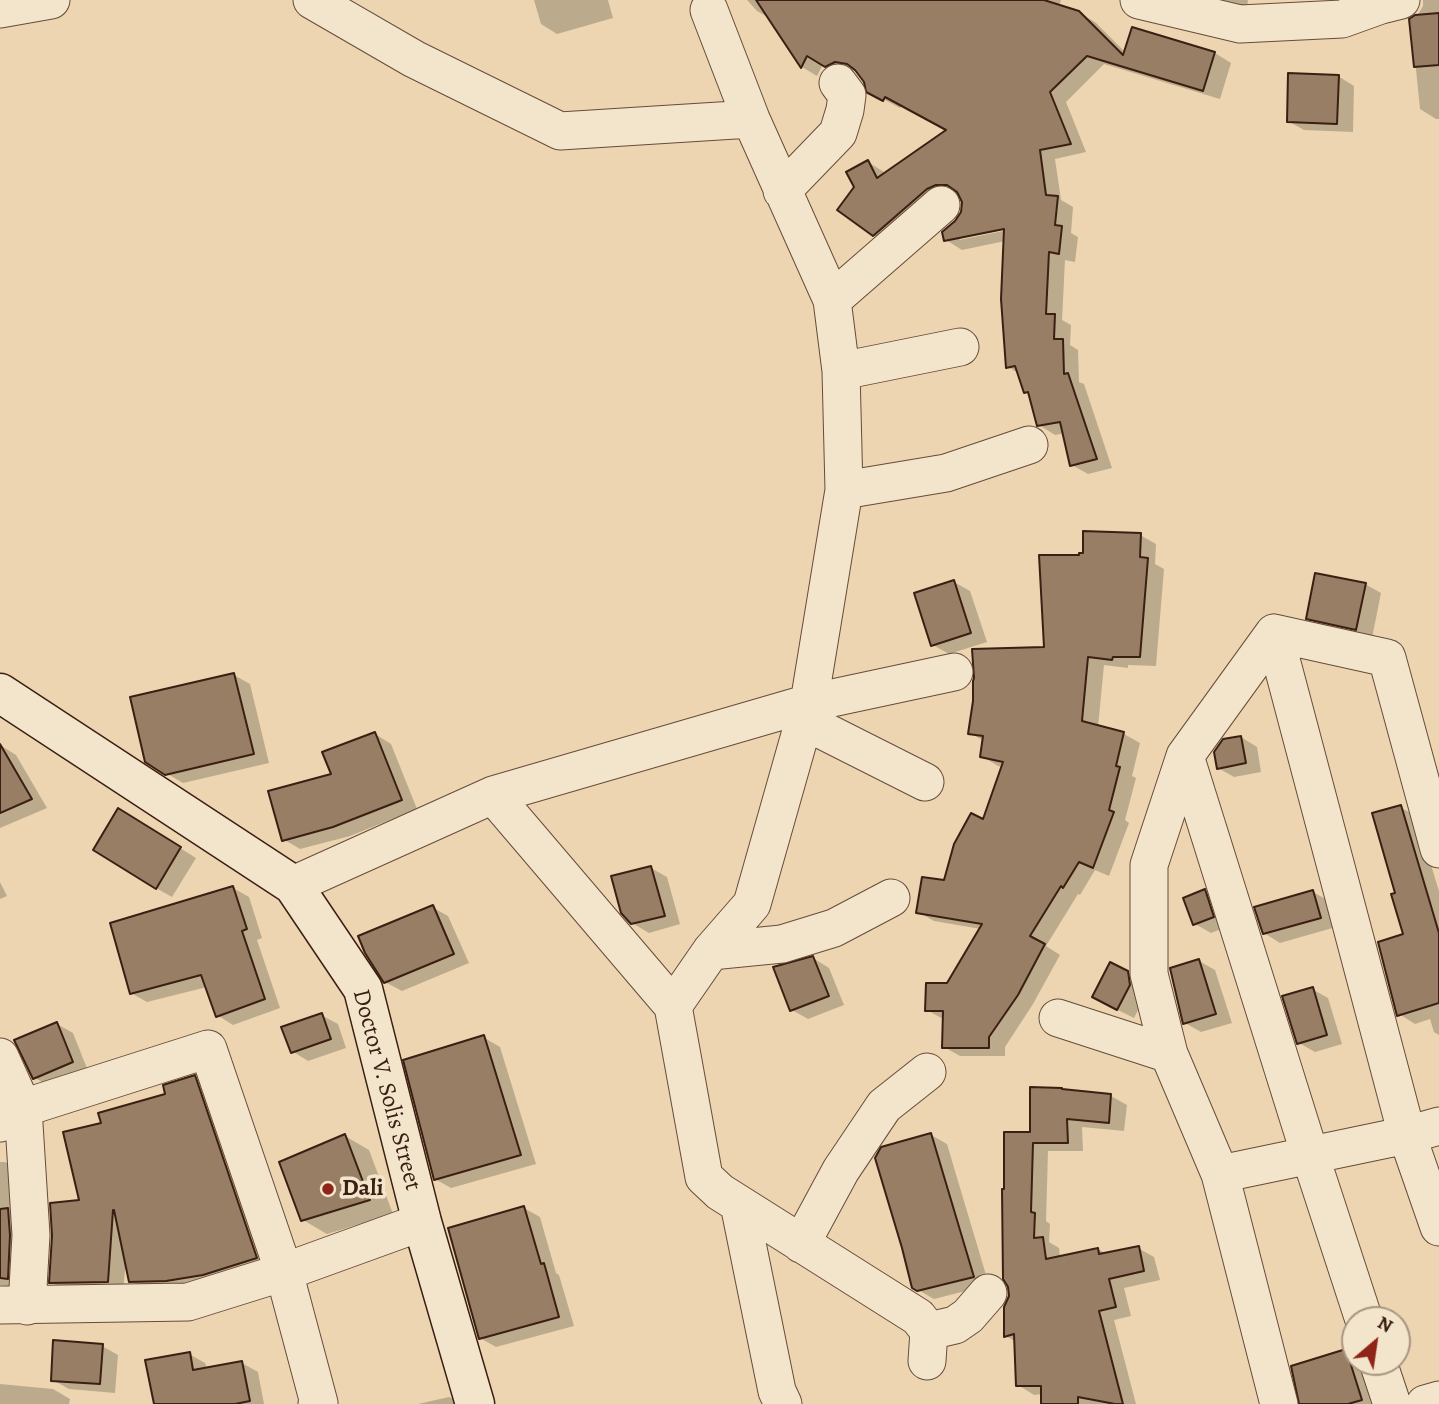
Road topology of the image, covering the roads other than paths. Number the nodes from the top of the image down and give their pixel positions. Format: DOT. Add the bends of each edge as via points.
graph roads {
  1 [pos="51,0"];
  2 [pos="312,0"];
  3 [pos="1139,0"];
  4 [pos="1388,2"];
  5 [pos="0,9"];
  6 [pos="709,10"];
  7 [pos="1241,12"];
  8 [pos="838,83"];
  9 [pos="751,119"];
  10 [pos="782,191"];
  11 [pos="941,205"];
  12 [pos="832,300"];
  13 [pos="960,347"];
  14 [pos="841,371"];
  15 [pos="1029,445"];
  16 [pos="844,490"];
  17 [pos="1274,633"];
  18 [pos="954,673"];
  19 [pos="0,693"];
  20 [pos="806,711"];
  21 [pos="1185,755"];
  22 [pos="925,782"];
  23 [pos="493,796"];
  24 [pos="1436,827"];
  25 [pos="293,885"];
  26 [pos="891,898"];
  27 [pos="711,951"];
  28 [pos="673,1006"];
  29 [pos="1058,1017"];
  30 [pos="1170,1054"];
  31 [pos="0,1057"];
  32 [pos="927,1072"];
  33 [pos="11,1116"];
  34 [pos="1423,1130"];
  35 [pos="1310,1155"];
  36 [pos="1220,1174"];
  37 [pos="739,1204"];
  38 [pos="422,1223"];
  39 [pos="1439,1227"];
  40 [pos="802,1244"];
  41 [pos="284,1272"];
  42 [pos="988,1293"];
  43 [pos="13,1306"];
  44 [pos="1359,1306"];
  45 [pos="1383,1376"];
  46 [pos="1439,1400"];
  47 [pos="317,1404"];
  48 [pos="475,1404"];
  49 [pos="783,1404"];
  50 [pos="1279,1404"];
  51 [pos="1392,1404"];
  52 [pos="1425,1404"];
  1 -- 5 [label="street"];
  2 -- 9 [label="street" via="414,59 560,131"];
  3 -- 7 [label="street"];
  4 -- 7 [label="street" via="1342,19"];
  6 -- 9 [label="street"];
  8 -- 10 [label="street" via="847,95 838,133"];
  9 -- 10 [label="street"];
  10 -- 12 [label="street"];
  11 -- 12 [label="street"];
  12 -- 14 [label="street"];
  13 -- 14 [label="street"];
  14 -- 16 [label="street"];
  15 -- 16 [label="street" via="946,473"];
  16 -- 20 [label="street"];
  17 -- 21 [label="street"];
  17 -- 24 [label="street" via="1387,658"];
  17 -- 34 [label="street"];
  18 -- 20 [label="street"];
  19 -- 25 [label="street, Doctor V. Solis Street"];
  20 -- 22 [label="street"];
  20 -- 23 [label="street"];
  20 -- 27 [label="street" via="752,904"];
  21 -- 30 [label="street" via="1149,865 1149,974"];
  21 -- 35 [label="street"];
  23 -- 25 [label="street"];
  23 -- 28 [label="street"];
  25 -- 38 [label="street, Doctor V. Solis Street" via="363,989"];
  26 -- 27 [label="street" via="834,929 782,944"];
  27 -- 28 [label="street"];
  28 -- 37 [label="street" via="705,1177"];
  29 -- 30 [label="street"];
  30 -- 36 [label="street"];
  31 -- 33 [label="street"];
  32 -- 40 [label="street" via="884,1106 841,1170"];
  33 -- 41 [label="street" via="208,1049"];
  33 -- 43 [label="street" via="31,1235"];
  34 -- 35 [label="street"];
  34 -- 39 [label="street"];
  35 -- 36 [label="street"];
  35 -- 44 [label="street"];
  36 -- 50 [label="street"];
  37 -- 40 [label="street"];
  37 -- 49 [label="street"];
  38 -- 41 [label="street"];
  38 -- 48 [label="street, Doctor V. Solis Street"];
  40 -- 42 [label="street" via="918,1317 928,1346 968,1316"];
  41 -- 43 [label="street" via="188,1302"];
  41 -- 47 [label="street"];
  45 -- 51 [label="street"];
  46 -- 52 [label="street"];
}
